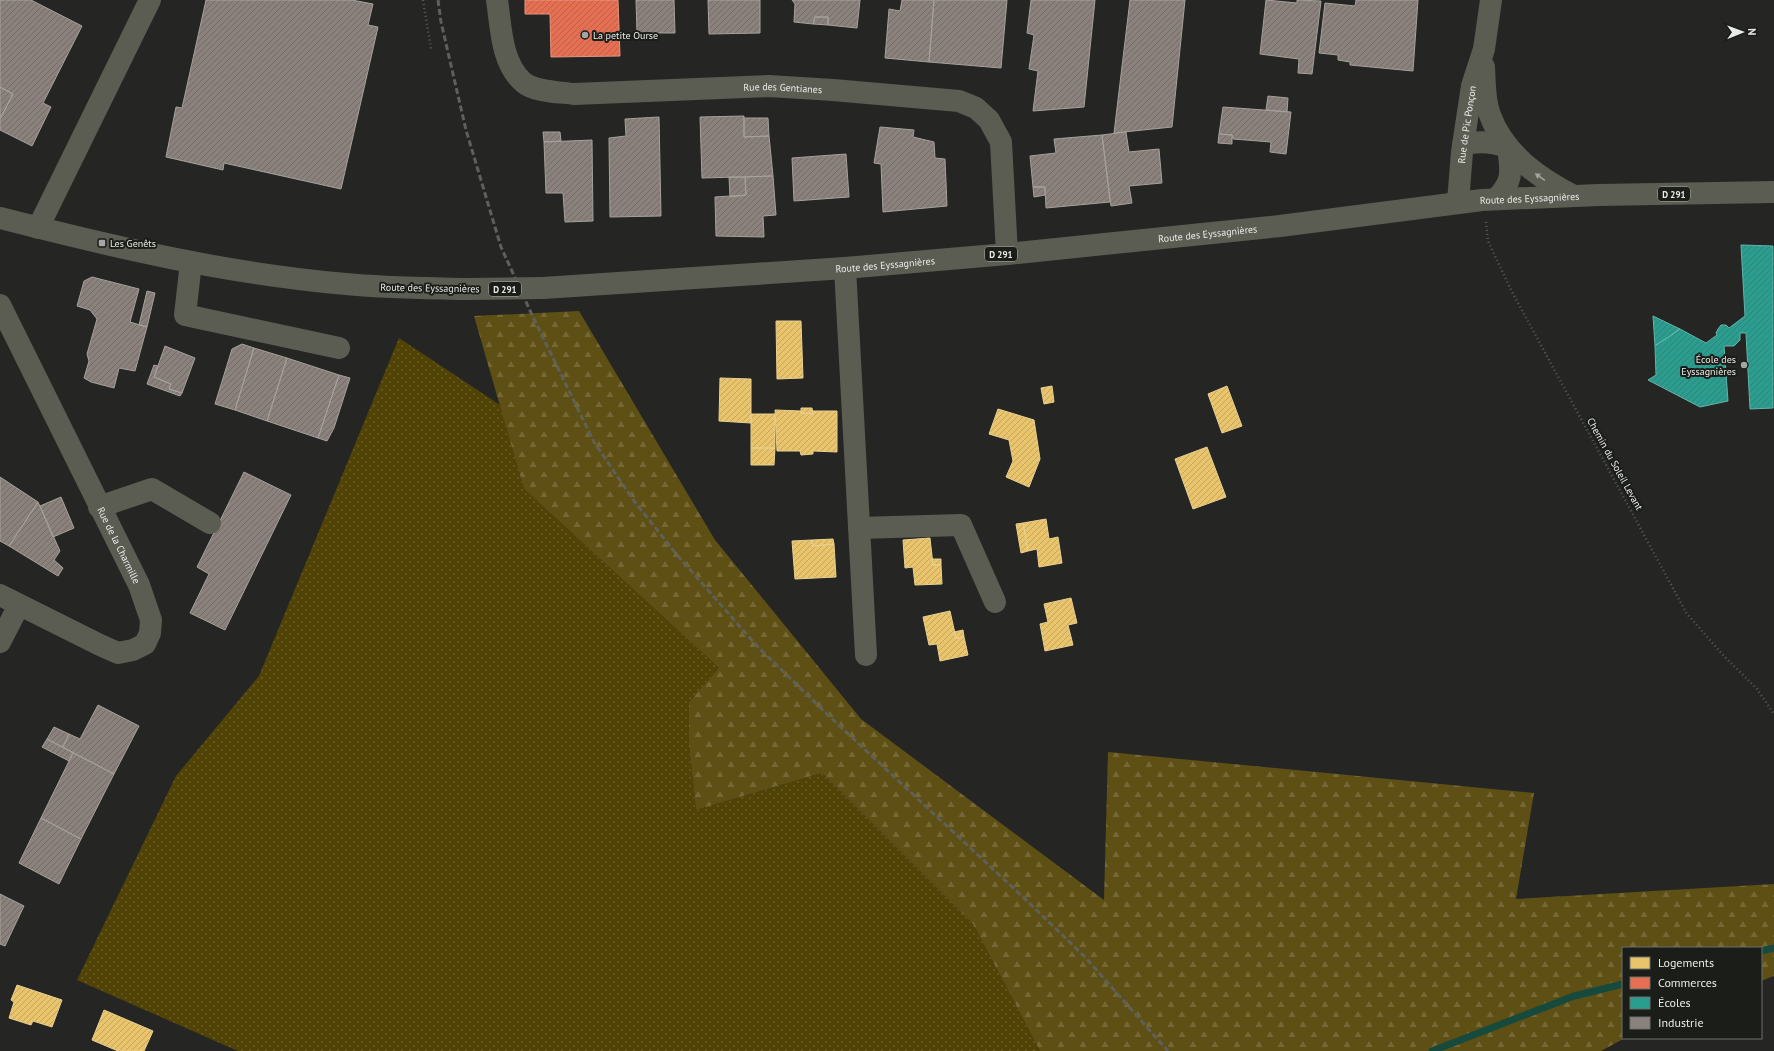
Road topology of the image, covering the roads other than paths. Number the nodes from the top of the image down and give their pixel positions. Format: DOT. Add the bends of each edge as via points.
graph roads {
  1 [pos="150,0"];
  2 [pos="497,0"];
  3 [pos="1491,0"];
  4 [pos="1484,50"];
  5 [pos="1463,145"];
  6 [pos="1508,147"];
  7 [pos="1774,192"];
  8 [pos="1574,196"];
  9 [pos="1489,200"];
  10 [pos="1458,202"];
  11 [pos="2,224"];
  12 [pos="38,228"];
  13 [pos="1007,254"];
  14 [pos="191,262"];
  15 [pos="845,268"];
  16 [pos="0,305"];
  17 [pos="340,348"];
  18 [pos="99,507"];
  19 [pos="210,523"];
  20 [pos="859,528"];
  21 [pos="0,595"];
  22 [pos="995,602"];
  23 [pos="19,604"];
  24 [pos="0,642"];
  25 [pos="866,655"];
  1 -- 12 [label="street"];
  2 -- 13 [label="street, Rue des Gentianes" via="503,42 510,65 523,82 542,90 574,94 769,86 959,101 976,108 989,120 1001,142"];
  3 -- 4 [label="street, Rue de Pic Ponçon"];
  4 -- 5 [label="street, Rue de Pic Ponçon" via="1472,86"];
  4 -- 6 [label="street, Rue de Pic Ponçon" via="1489,115"];
  5 -- 6 [label="street" via="1481,142"];
  5 -- 10 [label="street, Rue de Pic Ponçon"];
  8 -- 6 [label="street, Rue de Pic Ponçon, one-way" via="1534,173"];
  6 -- 9 [label="street, Rue de Pic Ponçon" via="1510,176 1506,188"];
  7 -- 8 [label="main road, Route des Eyssagnières / D 291"];
  8 -- 9 [label="main road, Route des Eyssagnières / D 291"];
  9 -- 10 [label="main road, Route des Eyssagnières / D 291"];
  10 -- 13 [label="main road, Route des Eyssagnières / D 291" via="1280,226"];
  11 -- 12 [label="main road, Route des Eyssagnières"];
  12 -- 14 [label="main road, Route des Eyssagnières"];
  13 -- 15 [label="main road, Route des Eyssagnières / D 291"];
  14 -- 15 [label="main road, Route des Eyssagnières / D 291, bridge" via="274,276 345,284 467,289 543,288"];
  14 -- 17 [label="street" via="185,315"];
  15 -- 20 [label="street"];
  16 -- 18 [label="street, Rue de la Charmille"];
  18 -- 19 [label="street" via="152,489"];
  18 -- 23 [label="street, Rue de la Charmille" via="139,585 151,620 150,633 145,644 134,650 118,653"];
  20 -- 22 [label="street" via="961,525"];
  20 -- 25 [label="street"];
  21 -- 23 [label="street, Rue de la Charmille"];
  23 -- 24 [label="street"];
}
